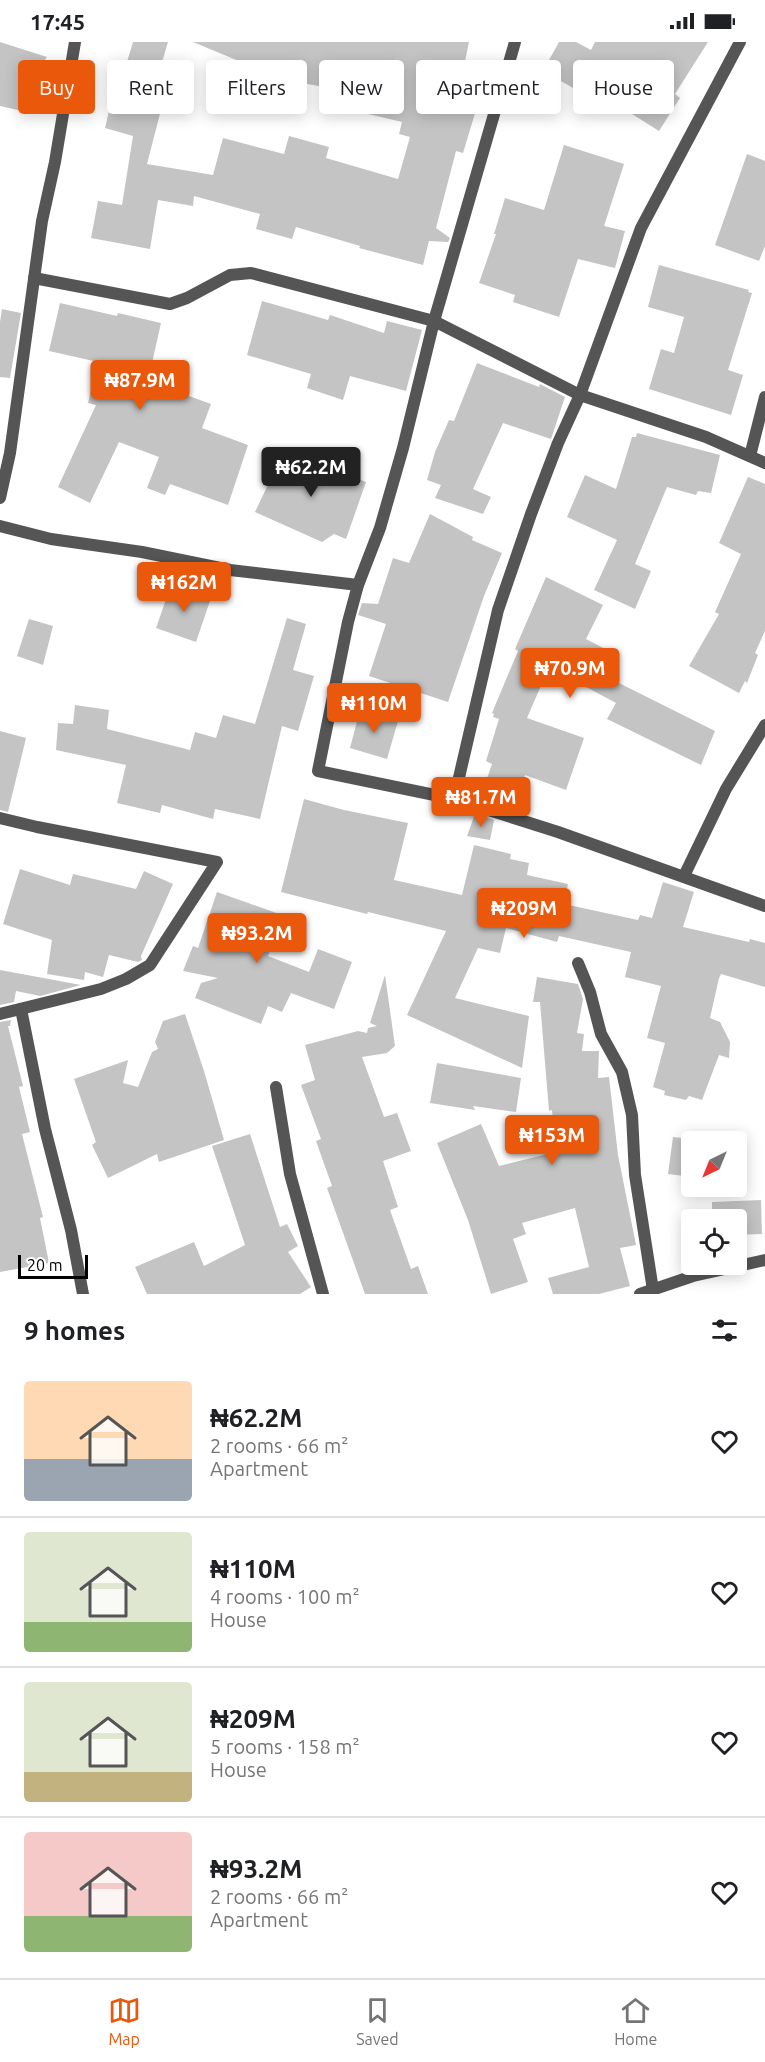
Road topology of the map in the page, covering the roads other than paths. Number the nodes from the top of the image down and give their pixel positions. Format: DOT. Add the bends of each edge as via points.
graph roads {
  1 [pos="75,42"];
  2 [pos="515,42"];
  3 [pos="740,42"];
  4 [pos="34,278"];
  5 [pos="434,321"];
  6 [pos="580,395"];
  7 [pos="765,397"];
  8 [pos="750,456"];
  9 [pos="765,463"];
  10 [pos="0,498"];
  11 [pos="0,526"];
  12 [pos="358,585"];
  13 [pos="765,725"];
  14 [pos="454,799"];
  15 [pos="0,818"];
  16 [pos="684,876"];
  17 [pos="765,906"];
  18 [pos="578,963"];
  19 [pos="21,1009"];
  20 [pos="0,1014"];
  21 [pos="276,1087"];
  22 [pos="765,1260"];
  23 [pos="653,1290"];
  24 [pos="83,1294"];
  25 [pos="322,1294"];
  26 [pos="640,1294"];
  1 -- 4 [label="street"];
  2 -- 5 [label="street"];
  3 -- 6 [label="street" via="641,228"];
  4 -- 5 [label="street" via="170,304 230,275 251,273"];
  4 -- 10 [label="street" via="10,453"];
  5 -- 6 [label="street"];
  5 -- 12 [label="street" via="380,528"];
  6 -- 8 [label="street" via="706,436"];
  6 -- 14 [label="street" via="558,443 498,610"];
  7 -- 8 [label="street"];
  8 -- 9 [label="street"];
  11 -- 12 [label="street" via="242,572"];
  12 -- 14 [label="street" via="318,771"];
  13 -- 16 [label="street" via="726,789"];
  14 -- 16 [label="street"];
  15 -- 19 [label="street" via="217,862 150,965 101,989"];
  16 -- 17 [label="street"];
  18 -- 23 [label="street" via="601,1034 622,1072 632,1115 635,1175"];
  19 -- 20 [label="street"];
  19 -- 24 [label="street"];
  21 -- 25 [label="street" via="290,1174"];
  22 -- 23 [label="street" via="693,1275"];
  23 -- 26 [label="street"];
}
